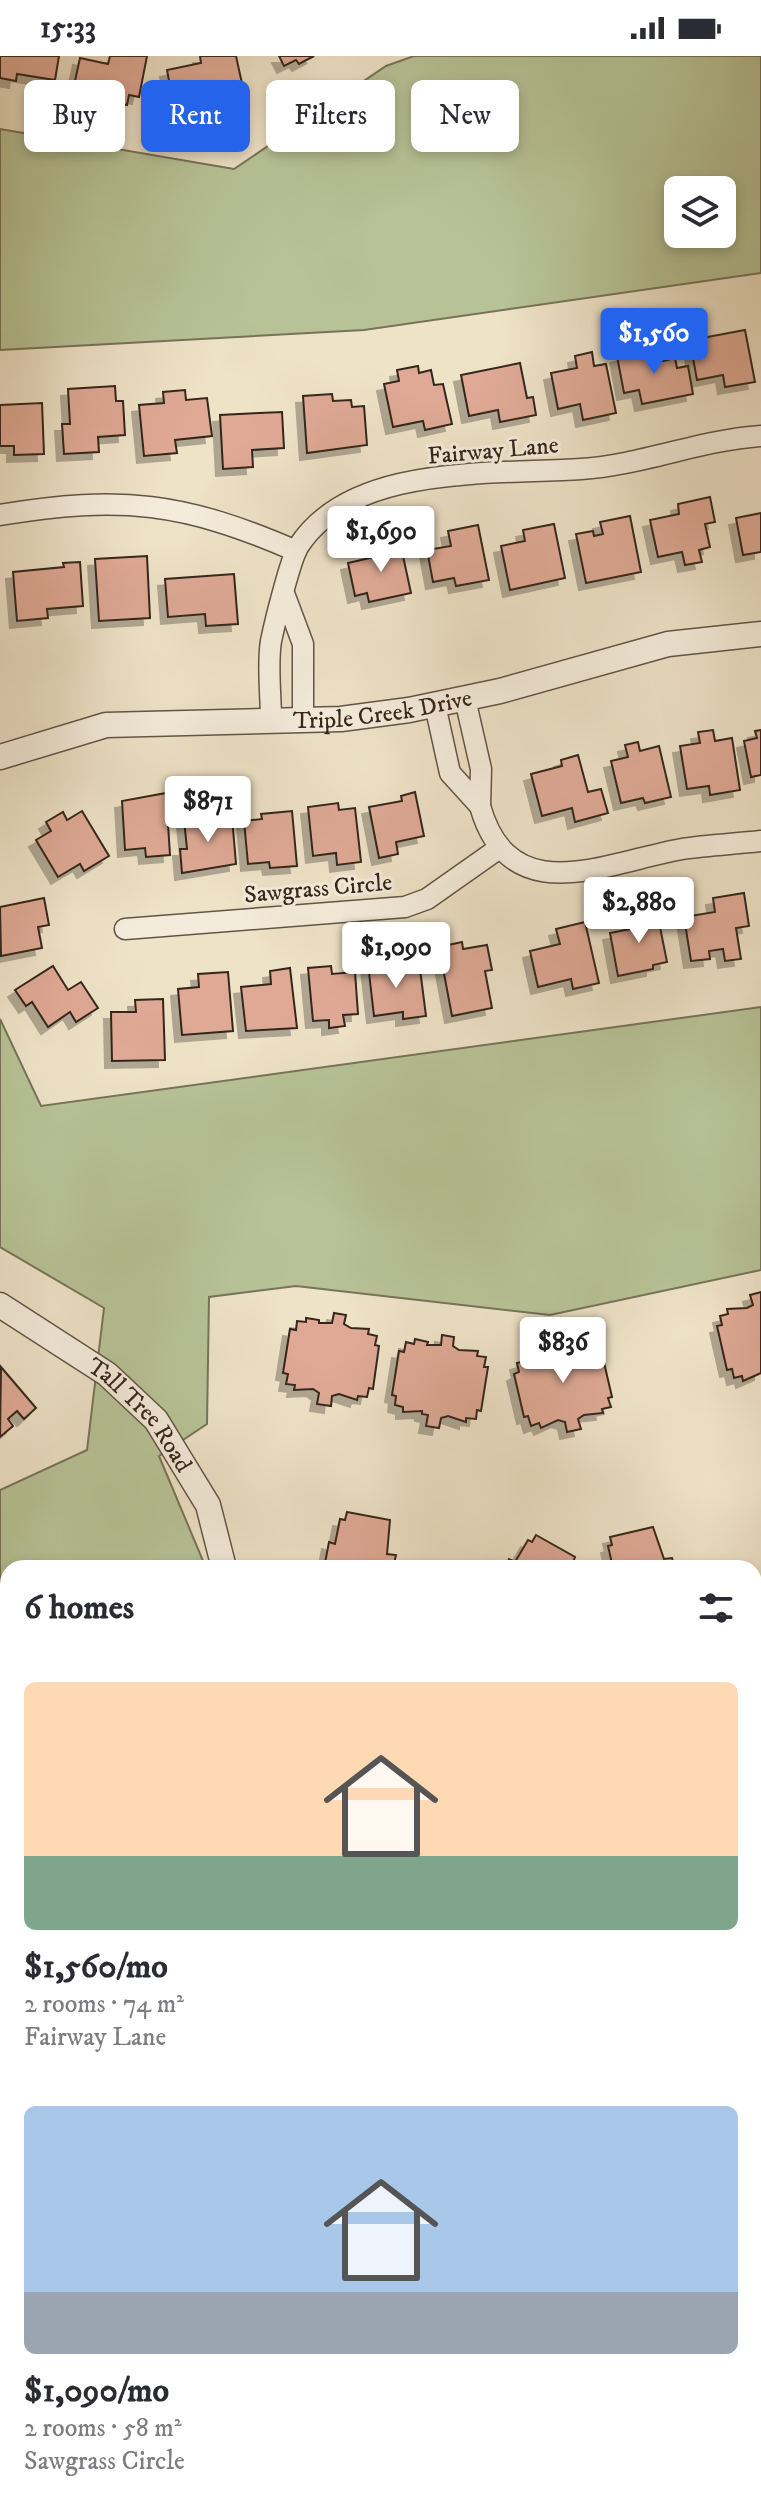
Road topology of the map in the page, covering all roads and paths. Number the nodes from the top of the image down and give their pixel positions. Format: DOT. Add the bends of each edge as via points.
graph roads {
  1 [pos="761,436"];
  2 [pos="0,515"];
  3 [pos="296,551"];
  4 [pos="285,596"];
  5 [pos="761,634"];
  6 [pos="465,699"];
  7 [pos="435,705"];
  8 [pos="271,720"];
  9 [pos="303,720"];
  10 [pos="0,757"];
  11 [pos="480,806"];
  12 [pos="761,841"];
  13 [pos="498,849"];
  14 [pos="125,929"];
  15 [pos="0,1305"];
  16 [pos="222,1560"];
  1 -- 3 [label="street, Fairway Lane" via="583,469 409,483 338,506"];
  2 -- 3 [label="street" via="92,503 167,507 244,529"];
  3 -- 4 [label="street, Fairway Lane"];
  4 -- 8 [label="street, Fairway Lane" via="271,643"];
  4 -- 9 [label="street" via="303,644"];
  5 -- 6 [label="street, Triple Creek Drive" via="668,644"];
  6 -- 7 [label="street, Triple Creek Drive"];
  6 -- 11 [label="street" via="481,769"];
  7 -- 9 [label="street, Triple Creek Drive"];
  7 -- 11 [label="street" via="450,773"];
  8 -- 9 [label="street, Triple Creek Drive"];
  8 -- 10 [label="street, Triple Creek Drive" via="106,725"];
  11 -- 13 [label="street"];
  12 -- 13 [label="street" via="681,849 565,875 523,863"];
  13 -- 14 [label="street, Sawgrass Circle" via="427,899 405,907"];
  15 -- 16 [label="street, Tall Tree Road" via="107,1374 156,1420 208,1505"];
}
